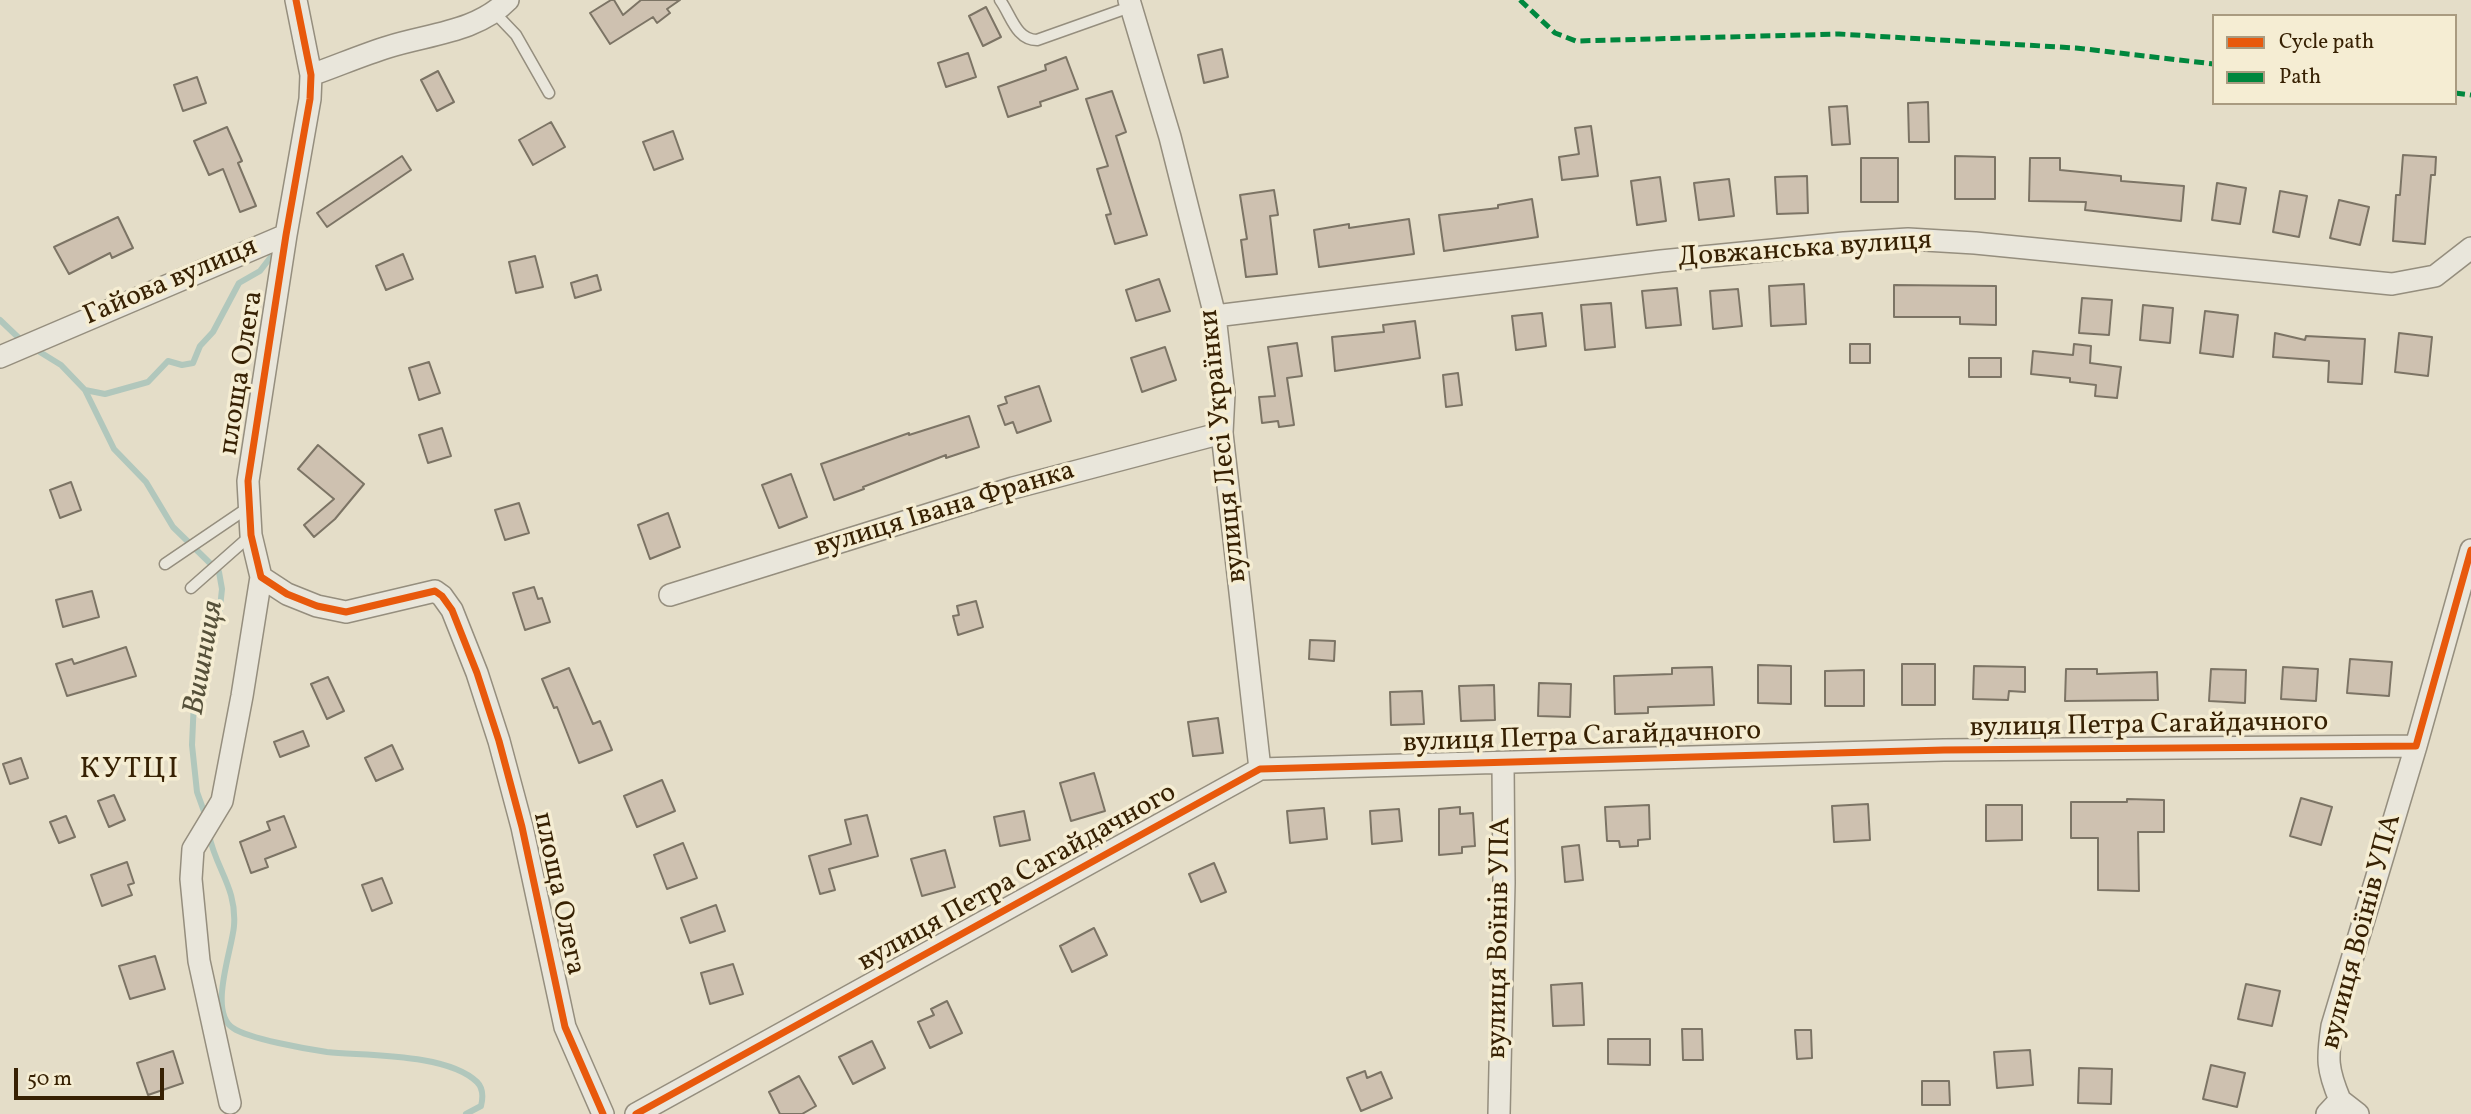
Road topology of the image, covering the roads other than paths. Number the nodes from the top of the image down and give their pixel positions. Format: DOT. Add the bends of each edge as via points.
graph roads {
  1 [pos="296,0"];
  2 [pos="1000,0"];
  3 [pos="1129,4"];
  4 [pos="502,7"];
  5 [pos="311,75"];
  6 [pos="549,93"];
  7 [pos="286,234"];
  8 [pos="2471,248"];
  9 [pos="1214,316"];
  10 [pos="0,357"];
  11 [pos="1222,433"];
  12 [pos="249,507"];
  13 [pos="251,535"];
  14 [pos="2471,550"];
  15 [pos="165,564"];
  16 [pos="261,577"];
  17 [pos="191,588"];
  18 [pos="670,595"];
  19 [pos="2416,746"];
  20 [pos="1503,763"];
  21 [pos="1260,769"];
  22 [pos="230,1103"];
  23 [pos="2334,1107"];
  24 [pos="603,1114"];
  25 [pos="636,1114"];
  26 [pos="1499,1114"];
  27 [pos="2358,1114"];
  1 -- 5 [label="street, площа Олега"];
  2 -- 3 [label="lane, вулиця Лесі Українки" via="1020,34 1029,40"];
  3 -- 9 [label="street, вулиця Лесі Українки" via="1170,137"];
  4 -- 5 [label="street" via="480,22 388,47"];
  4 -- 6 [label="lane"];
  5 -- 7 [label="street, площа Олега"];
  7 -- 10 [label="street, Гайова вулиця"];
  7 -- 12 [label="street, площа Олега" via="248,481"];
  8 -- 9 [label="street, Довжанська вулиця" via="2435,276 2392,284 1989,244 1895,240 1661,261"];
  9 -- 11 [label="street, вулиця Лесі Українки" via="1224,394"];
  11 -- 18 [label="street, вулиця Івана Франка" via="1013,488"];
  11 -- 21 [label="street, вулиця Лесі Українки"];
  12 -- 13 [label="street, площа Олега"];
  12 -- 15 [label="lane"];
  13 -- 16 [label="street, площа Олега"];
  13 -- 17 [label="lane"];
  14 -- 19 [label="street"];
  16 -- 22 [label="street, площа Олега" via="222,801 193,849 191,879 199,961"];
  16 -- 24 [label="street, площа Олега" via="287,594 346,612 435,592 452,610 499,741 565,1027"];
  19 -- 20 [label="street, вулиця Петра Сагайдачного" via="1944,750"];
  19 -- 23 [label="street, вулиця Воїнів УПА" via="2332,1026 2327,1059"];
  20 -- 21 [label="street, вулиця Петра Сагайдачного"];
  20 -- 26 [label="street, вулиця Воїнів УПА"];
  21 -- 25 [label="street, вулиця Петра Сагайдачного"];
  23 -- 27 [label="street"];
}
